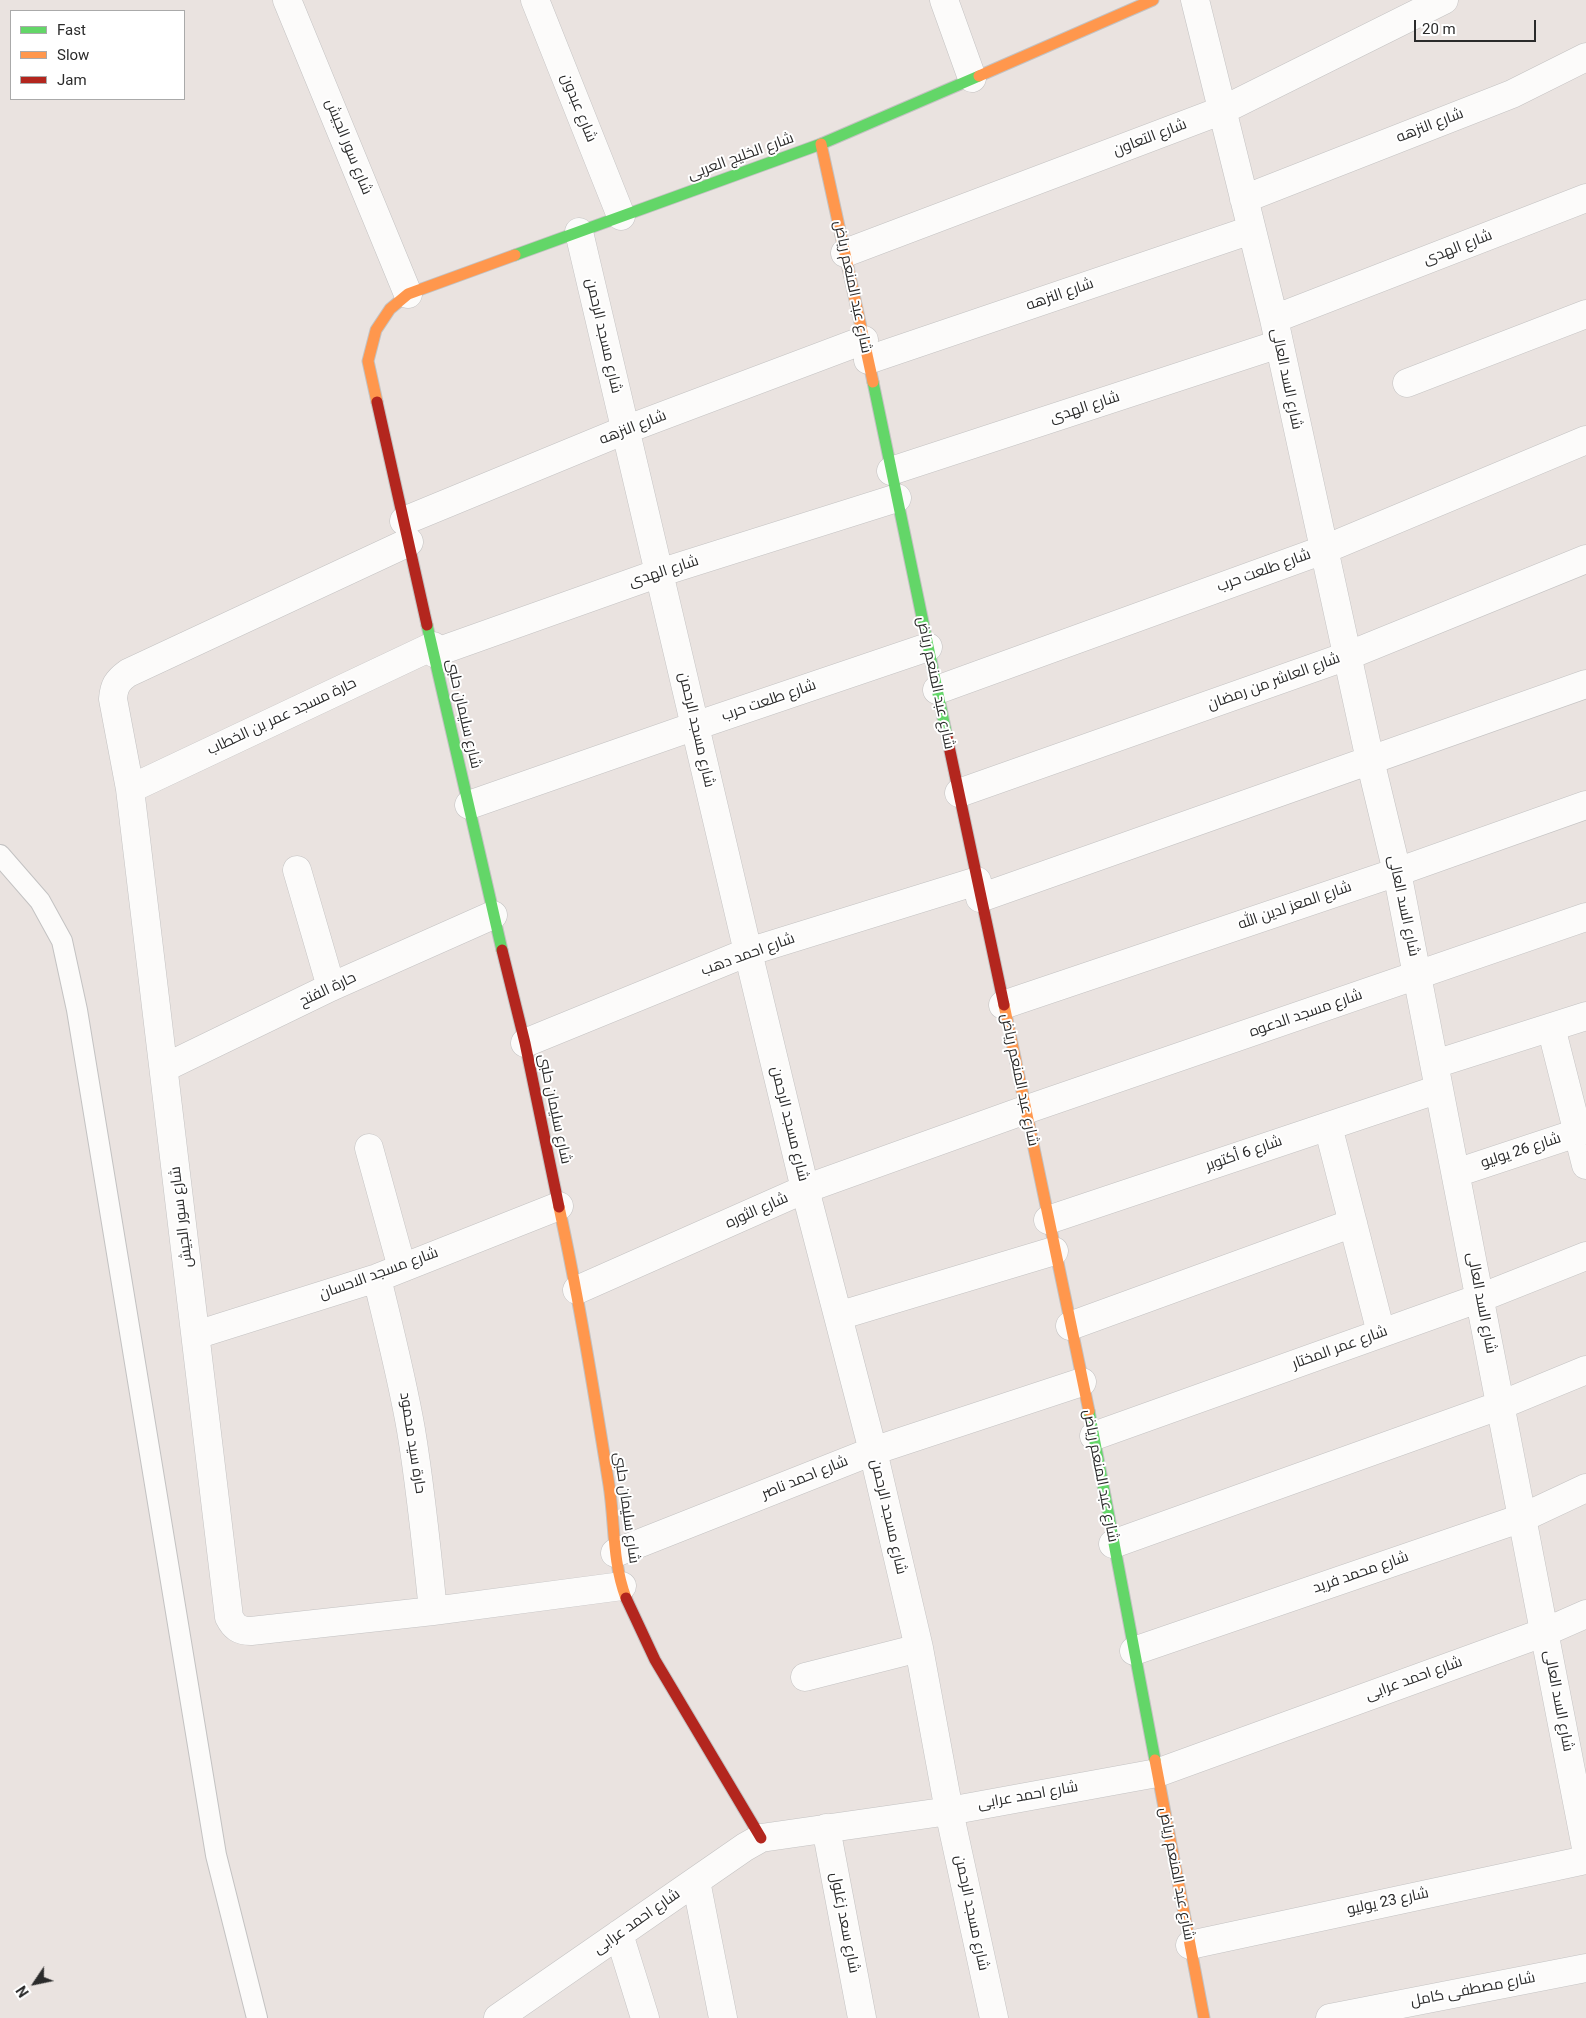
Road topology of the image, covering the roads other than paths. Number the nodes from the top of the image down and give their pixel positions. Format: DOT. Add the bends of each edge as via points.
graph roads {
  1 [pos="535,0"];
  2 [pos="944,0"];
  3 [pos="1195,0"];
  4 [pos="1444,0"];
  5 [pos="1142,2"];
  6 [pos="296,3"];
  7 [pos="1586,57"];
  8 [pos="972,78"];
  9 [pos="1223,110"];
  10 [pos="821,144"];
  11 [pos="1586,198"];
  12 [pos="1244,200"];
  13 [pos="621,216"];
  14 [pos="1251,230"];
  15 [pos="579,232"];
  16 [pos="845,253"];
  17 [pos="408,294"];
  18 [pos="1586,314"];
  19 [pos="1276,332"];
  20 [pos="866,350"];
  21 [pos="368,361"];
  22 [pos="1407,383"];
  23 [pos="626,430"];
  24 [pos="1586,440"];
  25 [pos="891,472"];
  26 [pos="897,498"];
  27 [pos="407,532"];
  28 [pos="1323,550"];
  29 [pos="1586,559"];
  30 [pos="658,573"];
  31 [pos="928,647"];
  32 [pos="433,650"];
  33 [pos="1347,656"];
  34 [pos="1586,684"];
  35 [pos="937,690"];
  36 [pos="695,726"];
  37 [pos="1370,760"];
  38 [pos="130,789"];
  39 [pos="959,794"];
  40 [pos="469,805"];
  41 [pos="1586,805"];
  42 [pos="0,855"];
  43 [pos="297,870"];
  44 [pos="1398,872"];
  45 [pos="979,889"];
  46 [pos="494,915"];
  47 [pos="1586,917"];
  48 [pos="748,952"];
  49 [pos="1418,976"];
  50 [pos="331,987"];
  51 [pos="1003,1005"];
  52 [pos="1586,1016"];
  53 [pos="1551,1026"];
  54 [pos="525,1043"];
  55 [pos="164,1068"];
  56 [pos="1437,1076"];
  57 [pos="1025,1110"];
  58 [pos="1328,1126"];
  59 [pos="1582,1131"];
  60 [pos="369,1148"];
  61 [pos="1586,1165"];
  62 [pos="1456,1173"];
  63 [pos="805,1190"];
  64 [pos="559,1206"];
  65 [pos="1048,1220"];
  66 [pos="1353,1223"];
  67 [pos="1054,1251"];
  68 [pos="1586,1256"];
  69 [pos="402,1268"];
  70 [pos="377,1278"];
  71 [pos="577,1290"];
  72 [pos="1480,1298"];
  73 [pos="838,1316"];
  74 [pos="1070,1326"];
  75 [pos="1381,1333"];
  76 [pos="196,1335"];
  77 [pos="1586,1370"];
  78 [pos="1082,1382"];
  79 [pos="1501,1405"];
  80 [pos="1094,1436"];
  81 [pos="873,1451"];
  82 [pos="1586,1488"];
  83 [pos="1522,1518"];
  84 [pos="1113,1544"];
  85 [pos="615,1554"];
  86 [pos="622,1586"];
  87 [pos="433,1611"];
  88 [pos="1586,1614"];
  89 [pos="1545,1632"];
  90 [pos="919,1648"];
  91 [pos="1134,1651"];
  92 [pos="805,1677"];
  93 [pos="1575,1731"];
  94 [pos="1157,1773"];
  95 [pos="950,1811"];
  96 [pos="826,1828"];
  97 [pos="761,1838"];
  98 [pos="1586,1848"];
  99 [pos="1586,1860"];
  100 [pos="696,1881"];
  101 [pos="619,1934"];
  102 [pos="1190,1945"];
  103 [pos="1586,1968"];
  104 [pos="508,2015"];
  105 [pos="1365,2015"];
  106 [pos="257,2018"];
  107 [pos="645,2018"];
  108 [pos="723,2018"];
  109 [pos="862,2018"];
  110 [pos="994,2018"];
  111 [pos="1204,2018"];
  112 [pos="1330,2018"];
  1 -- 13 [label="street, شارع عبدون"];
  2 -- 8 [label="street"];
  3 -- 9 [label="street, شارع السد العالى"];
  4 -- 9 [label="street, شارع التعاون"];
  5 -- 8 [label="street, شارع الخليج العربى"];
  6 -- 17 [label="street, شارع سور الجيش"];
  7 -- 12 [label="street, شارع النزهه" via="1512,94"];
  8 -- 10 [label="street, شارع الخليج العربى"];
  9 -- 12 [label="street, شارع السد العالى"];
  9 -- 16 [label="street, شارع التعاون"];
  10 -- 13 [label="street, شارع الخليج العربى"];
  10 -- 16 [label="street, شارع عبد المنعم رياض"];
  11 -- 19 [label="street, شارع الهدى"];
  12 -- 14 [label="street, شارع السد العالى"];
  13 -- 15 [label="street, شارع الخليج العربى"];
  14 -- 19 [label="street, شارع السد العالى"];
  14 -- 20 [label="street, شارع النزهه"];
  15 -- 17 [label="street, شارع الخليج العربى"];
  15 -- 23 [label="street, شارع مسجد الرحمن"];
  16 -- 20 [label="street, شارع عبد المنعم رياض"];
  17 -- 21 [label="street, شارع الخليج العربى" via="388,310 374,332"];
  18 -- 22 [label="street"];
  19 -- 25 [label="street, شارع الهدى"];
  19 -- 28 [label="street, شارع السد العالى"];
  20 -- 23 [label="street, شارع النزهه"];
  20 -- 25 [label="street, شارع عبد المنعم رياض"];
  21 -- 27 [label="street, شارع سليمان حلبى"];
  23 -- 27 [label="street, شارع النزهه"];
  23 -- 30 [label="street, شارع مسجد الرحمن"];
  24 -- 28 [label="street, شارع طلعت حرب"];
  25 -- 26 [label="street, شارع عبد المنعم رياض"];
  26 -- 30 [label="street, شارع الهدى"];
  26 -- 31 [label="street, شارع عبد المنعم رياض"];
  27 -- 32 [label="street, شارع سليمان حلبى"];
  27 -- 38 [label="street, شارع النزهه" via="119,679 113,699"];
  28 -- 33 [label="street, شارع السد العالى"];
  28 -- 35 [label="street, شارع طلعت حرب"];
  29 -- 33 [label="street, شارع العاشر من رمضان"];
  30 -- 32 [label="street, شارع الهدى"];
  30 -- 36 [label="street, شارع مسجد الرحمن"];
  31 -- 35 [label="street, شارع عبد المنعم رياض"];
  31 -- 36 [label="street, شارع طلعت حرب"];
  32 -- 38 [label="street, حارة مسجد عمر بن الخطاب"];
  32 -- 40 [label="street, شارع سليمان حلبى"];
  33 -- 37 [label="street, شارع السد العالى"];
  33 -- 39 [label="street, شارع العاشر من رمضان"];
  34 -- 37 [label="street"];
  35 -- 39 [label="street, شارع عبد المنعم رياض"];
  36 -- 40 [label="street, شارع طلعت حرب"];
  36 -- 48 [label="street, شارع مسجد الرحمن"];
  37 -- 44 [label="street, شارع السد العالى"];
  37 -- 45 [label="street"];
  38 -- 55 [label="street, شارع سور الجيش"];
  39 -- 45 [label="street, شارع عبد المنعم رياض"];
  40 -- 46 [label="street, شارع سليمان حلبى"];
  41 -- 44 [label="street, شارع المعز لدين الله"];
  42 -- 106 [label="lane" via="40,901 62,941 77,1010 216,1855"];
  43 -- 50 [label="street"];
  44 -- 49 [label="street, شارع السد العالى"];
  44 -- 51 [label="street, شارع المعز لدين الله"];
  45 -- 48 [label="street, شارع احمد دهب"];
  45 -- 51 [label="street, شارع عبد المنعم رياض"];
  46 -- 50 [label="street, حارة الفتح"];
  46 -- 54 [label="street, شارع سليمان حلبى"];
  47 -- 49 [label="street, شارع مسجد الدعوه"];
  48 -- 54 [label="street, شارع احمد دهب"];
  48 -- 63 [label="street, شارع مسجد الرحمن"];
  49 -- 56 [label="street, شارع السد العالى"];
  49 -- 57 [label="street, شارع مسجد الدعوه"];
  50 -- 55 [label="street, حارة الفتح"];
  51 -- 57 [label="street, شارع عبد المنعم رياض"];
  52 -- 53 [label="street, شارع 6 أكتوبر"];
  53 -- 56 [label="street, شارع 6 أكتوبر"];
  53 -- 59 [label="street"];
  54 -- 64 [label="street, شارع سليمان حلبى"];
  55 -- 76 [label="street, شارع سور الجيش"];
  56 -- 58 [label="street, شارع 6 أكتوبر"];
  56 -- 62 [label="street, شارع السد العالى"];
  57 -- 63 [label="street, شارع الثوره"];
  57 -- 65 [label="street, شارع عبد المنعم رياض"];
  58 -- 65 [label="street, شارع 6 أكتوبر"];
  58 -- 66 [label="street"];
  59 -- 61 [label="street"];
  59 -- 62 [label="street, شارع 26 يوليو"];
  60 -- 69 [label="street"];
  62 -- 72 [label="street, شارع السد العالى"];
  63 -- 71 [label="street, شارع الثوره"];
  63 -- 73 [label="street, شارع مسجد الرحمن"];
  64 -- 69 [label="street, شارع مسجد الاحسان"];
  64 -- 71 [label="street, شارع سليمان حلبى"];
  65 -- 67 [label="street, شارع عبد المنعم رياض"];
  66 -- 74 [label="street"];
  66 -- 75 [label="street"];
  67 -- 73 [label="street"];
  67 -- 74 [label="street, شارع عبد المنعم رياض"];
  68 -- 72 [label="street, شارع عمر المختار"];
  69 -- 70 [label="street, شارع مسجد الاحسان"];
  70 -- 76 [label="street, شارع مسجد الاحسان"];
  70 -- 87 [label="street, حارة سيد محمود" via="411,1430"];
  71 -- 85 [label="street, شارع سليمان حلبى" via="611,1498"];
  72 -- 75 [label="street, شارع عمر المختار"];
  72 -- 79 [label="street, شارع السد العالى"];
  73 -- 81 [label="street, شارع مسجد الرحمن"];
  74 -- 78 [label="street, شارع عبد المنعم رياض"];
  75 -- 80 [label="street, شارع عمر المختار"];
  76 -- 87 [label="street, شارع سور الجيش" via="229,1617 233,1625 241,1631 251,1631"];
  77 -- 79 [label="street"];
  78 -- 80 [label="street, شارع عبد المنعم رياض"];
  78 -- 81 [label="street, شارع احمد ناصر"];
  79 -- 83 [label="street, شارع السد العالى"];
  79 -- 84 [label="street"];
  80 -- 84 [label="street, شارع عبد المنعم رياض"];
  81 -- 85 [label="street, شارع احمد ناصر"];
  81 -- 90 [label="street, شارع مسجد الرحمن"];
  82 -- 83 [label="street, شارع محمد فريد"];
  83 -- 89 [label="street, شارع السد العالى"];
  83 -- 91 [label="street, شارع محمد فريد"];
  84 -- 91 [label="street, شارع عبد المنعم رياض"];
  85 -- 86 [label="street, شارع سليمان حلبى"];
  86 -- 87 [label="street"];
  86 -- 97 [label="street, شارع سليمان حلبى" via="655,1660"];
  88 -- 89 [label="street, شارع احمد عرابى"];
  89 -- 93 [label="street, شارع السد العالى"];
  89 -- 94 [label="street, شارع احمد عرابى"];
  90 -- 92 [label="street"];
  90 -- 95 [label="street, شارع مسجد الرحمن"];
  91 -- 94 [label="street, شارع عبد المنعم رياض"];
  93 -- 98 [label="street, شارع السد العالى"];
  94 -- 95 [label="street, شارع احمد عرابى"];
  94 -- 102 [label="street, شارع عبد المنعم رياض"];
  95 -- 96 [label="street, شارع احمد عرابى"];
  95 -- 110 [label="street, شارع مسجد الرحمن"];
  96 -- 97 [label="street, شارع احمد عرابى"];
  96 -- 109 [label="street, شارع سعد زغلول"];
  97 -- 100 [label="street, شارع احمد عرابى"];
  99 -- 102 [label="street, شارع 23 يوليو"];
  100 -- 101 [label="street, شارع احمد عرابى"];
  100 -- 108 [label="street"];
  101 -- 104 [label="street, شارع احمد عرابى"];
  101 -- 107 [label="street"];
  102 -- 111 [label="street, شارع عبد المنعم رياض"];
  103 -- 105 [label="street, شارع مصطفى كامل"];
  105 -- 112 [label="street, شارع مصطفى كامل"];
}
